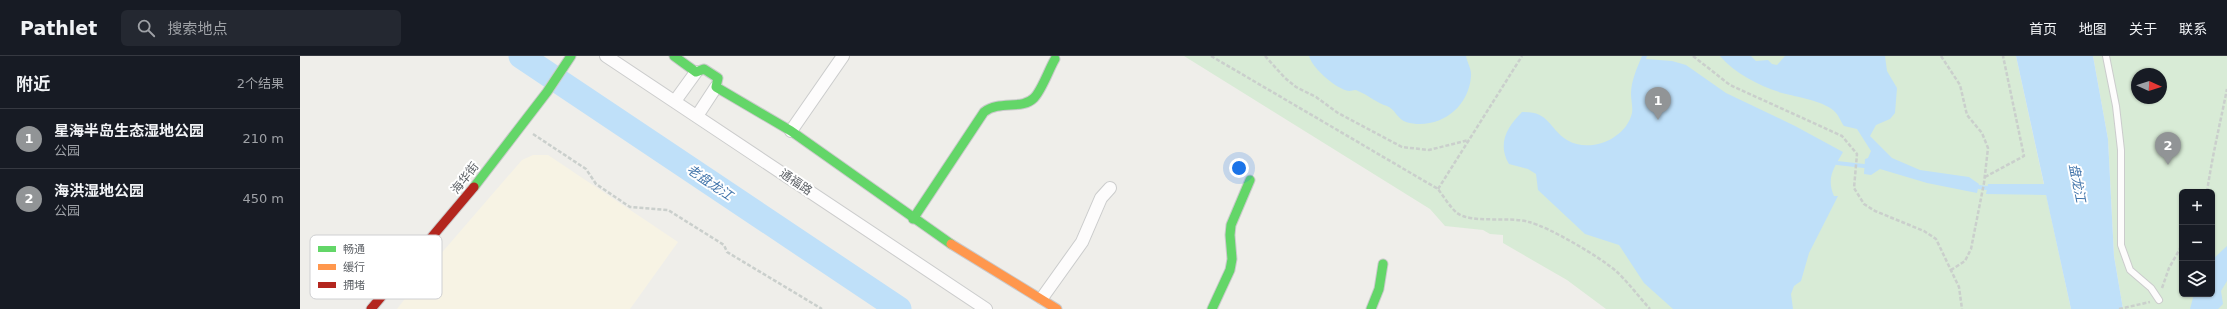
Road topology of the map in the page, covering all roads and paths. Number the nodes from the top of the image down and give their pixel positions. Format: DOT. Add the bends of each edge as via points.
graph roads {
  1 [pos="571,56"];
  2 [pos="606,56"];
  3 [pos="674,56"];
  4 [pos="843,56"];
  5 [pos="1211,56"];
  6 [pos="1271,56"];
  7 [pos="1522,56"];
  8 [pos="1693,56"];
  9 [pos="1941,56"];
  10 [pos="2003,56"];
  11 [pos="2106,56"];
  12 [pos="1266,57"];
  13 [pos="1055,59"];
  14 [pos="696,72"];
  15 [pos="716,87"];
  16 [pos="2227,89"];
  17 [pos="675,101"];
  18 [pos="697,116"];
  19 [pos="521,126"];
  20 [pos="790,131"];
  21 [pos="1469,140"];
  22 [pos="1985,177"];
  23 [pos="1250,180"];
  24 [pos="1110,188"];
  25 [pos="1438,189"];
  26 [pos="2207,189"];
  27 [pos="913,219"];
  28 [pos="434,235"];
  29 [pos="2179,250"];
  30 [pos="1383,264"];
  31 [pos="1951,270"];
  32 [pos="1042,298"];
  33 [pos="380,299"];
  34 [pos="2159,300"];
  35 [pos="372,309"];
  36 [pos="822,309"];
  37 [pos="986,309"];
  38 [pos="1057,309"];
  39 [pos="1212,309"];
  40 [pos="1371,309"];
  41 [pos="1650,309"];
  42 [pos="1962,309"];
  43 [pos="2119,309"];
  1 -- 19 [label="street, 海华街"];
  2 -- 17 [label="street, 通福路"];
  3 -- 14 [label="street"];
  4 -- 20 [label="street"];
  5 -- 25 [label="path"];
  6 -- 12 [label="path"];
  7 -- 21 [label="path"];
  8 -- 31 [label="path" via="1730,85 1842,136 1857,154 1854,188 1864,204 1936,239"];
  9 -- 22 [label="path" via="1960,85 1967,115 1982,133 1988,148"];
  10 -- 22 [label="path" via="2024,156"];
  11 -- 34 [label="lane" via="2121,150 2121,245 2130,270 2151,288"];
  12 -- 21 [label="path" via="1296,87 1316,97 1338,114 1402,147 1429,150"];
  13 -- 27 [label="street" via="1034,98 1023,104 992,106 984,112"];
  14 -- 15 [label="street" via="704,69 718,78"];
  14 -- 17 [label="street"];
  15 -- 18 [label="street"];
  15 -- 20 [label="street"];
  16 -- 26 [label="path" via="2213,148"];
  17 -- 18 [label="street, 通福路"];
  18 -- 37 [label="street, 通福路"];
  19 -- 28 [label="street, 海华街"];
  19 -- 36 [label="path" via="586,169 596,184 630,207 668,210 724,245 727,252"];
  20 -- 27 [label="street"];
  21 -- 25 [label="path"];
  22 -- 31 [label="path" via="1971,249 1965,260"];
  23 -- 39 [label="street" via="1245,197 1231,225 1229,236 1233,256 1232,267"];
  24 -- 32 [label="street" via="1095,210 1082,242"];
  25 -- 41 [label="path" via="1456,212 1466,218 1511,219 1529,222 1546,229 1606,263"];
  27 -- 32 [label="street"];
  29 -- 34 [label="path" via="2169,268"];
  30 -- 40 [label="street" via="1380,289"];
  31 -- 42 [label="path" via="1959,287"];
  32 -- 38 [label="street"];
  33 -- 35 [label="street, 海华街"];
  34 -- 43 [label="path"];
}
